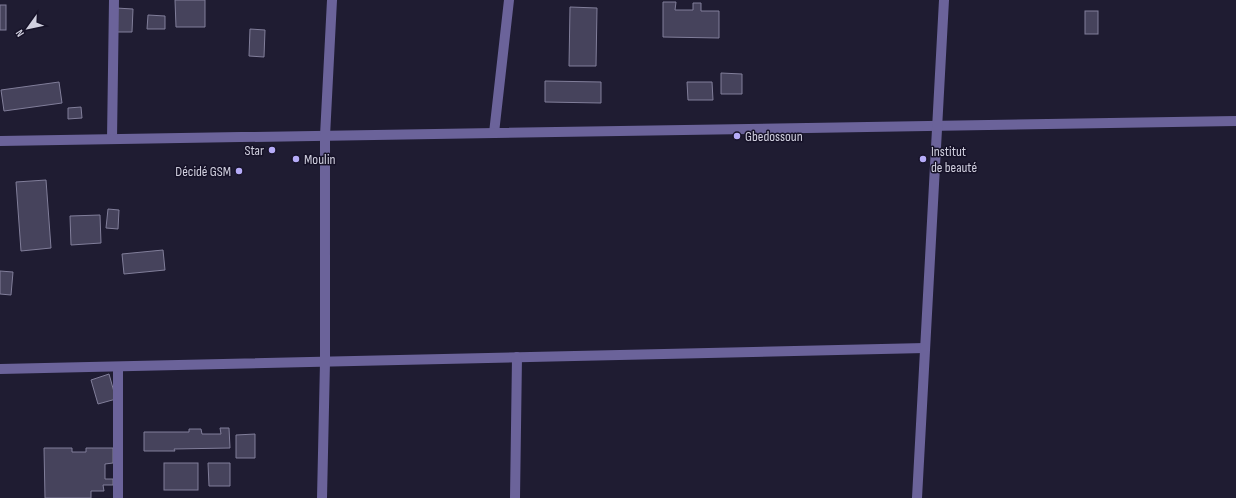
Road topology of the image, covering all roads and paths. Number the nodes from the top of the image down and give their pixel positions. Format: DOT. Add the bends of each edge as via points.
graph roads {
  1 [pos="114,0"];
  2 [pos="332,0"];
  3 [pos="509,0"];
  4 [pos="944,0"];
  5 [pos="1236,120"];
  6 [pos="938,126"];
  7 [pos="494,133"];
  8 [pos="325,136"];
  9 [pos="112,139"];
  10 [pos="0,141"];
  11 [pos="925,348"];
  12 [pos="517,357"];
  13 [pos="325,362"];
  14 [pos="118,367"];
  15 [pos="0,369"];
  16 [pos="118,498"];
  17 [pos="322,498"];
  18 [pos="515,498"];
  19 [pos="917,498"];
  1 -- 9 [label="street"];
  2 -- 8 [label="street"];
  3 -- 7 [label="street"];
  4 -- 6 [label="street"];
  5 -- 6 [label="street"];
  6 -- 7 [label="street"];
  6 -- 11 [label="street"];
  7 -- 8 [label="street"];
  8 -- 9 [label="street"];
  8 -- 13 [label="street"];
  9 -- 10 [label="street"];
  11 -- 12 [label="street"];
  11 -- 19 [label="street"];
  12 -- 13 [label="street"];
  12 -- 18 [label="street"];
  13 -- 14 [label="street"];
  13 -- 17 [label="street"];
  14 -- 15 [label="street"];
  14 -- 16 [label="street"];
}
